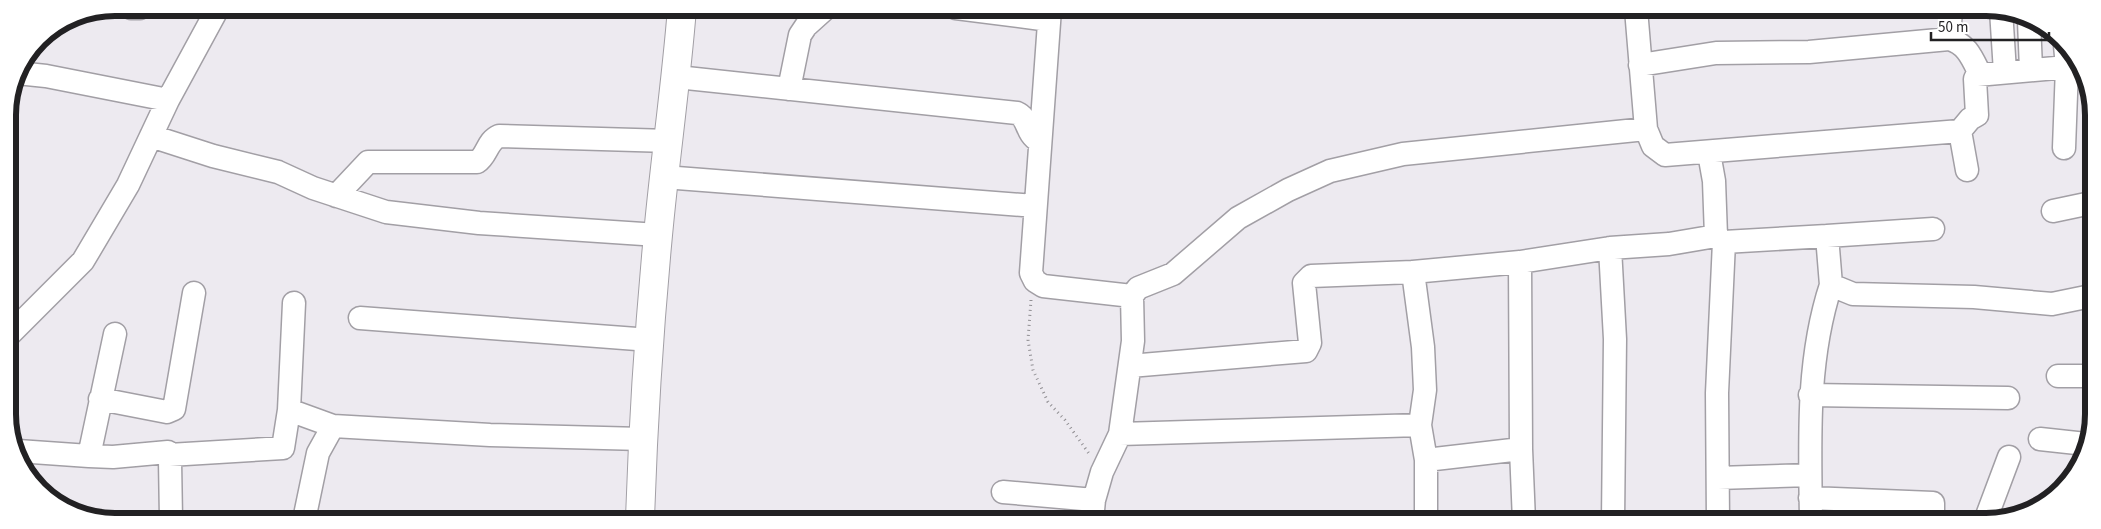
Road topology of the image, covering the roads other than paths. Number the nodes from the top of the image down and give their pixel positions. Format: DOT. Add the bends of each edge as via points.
graph roads {
  1 [pos="214,16"];
  2 [pos="681,16"];
  3 [pos="817,16"];
  4 [pos="1049,16"];
  5 [pos="1636,16"];
  6 [pos="1951,16"];
  7 [pos="2001,17"];
  8 [pos="2029,26"];
  9 [pos="1949,39"];
  10 [pos="2066,56"];
  11 [pos="2066,57"];
  12 [pos="1640,65"];
  13 [pos="2031,69"];
  14 [pos="2005,72"];
  15 [pos="25,74"];
  16 [pos="1980,74"];
  17 [pos="677,77"];
  18 [pos="789,89"];
  19 [pos="168,100"];
  20 [pos="1646,129"];
  21 [pos="1960,131"];
  22 [pos="151,136"];
  23 [pos="669,140"];
  24 [pos="1039,142"];
  25 [pos="2064,148"];
  26 [pos="1709,152"];
  27 [pos="1967,170"];
  28 [pos="664,177"];
  29 [pos="336,196"];
  30 [pos="2085,204"];
  31 [pos="1035,206"];
  32 [pos="2053,211"];
  33 [pos="1933,229"];
  34 [pos="658,235"];
  35 [pos="1827,236"];
  36 [pos="1720,239"];
  37 [pos="1610,248"];
  38 [pos="1520,262"];
  39 [pos="1412,272"];
  40 [pos="1831,285"];
  41 [pos="194,293"];
  42 [pos="1132,296"];
  43 [pos="2085,297"];
  44 [pos="294,303"];
  45 [pos="360,318"];
  46 [pos="16,328"];
  47 [pos="115,334"];
  48 [pos="650,340"];
  49 [pos="1130,366"];
  50 [pos="2058,376"];
  51 [pos="2085,376"];
  52 [pos="1810,396"];
  53 [pos="2008,398"];
  54 [pos="100,399"];
  55 [pos="289,410"];
  56 [pos="1420,425"];
  57 [pos="333,426"];
  58 [pos="1120,434"];
  59 [pos="642,439"];
  60 [pos="2040,439"];
  61 [pos="2079,444"];
  62 [pos="1521,449"];
  63 [pos="24,450"];
  64 [pos="169,455"];
  65 [pos="89,456"];
  66 [pos="2009,457"];
  67 [pos="1426,460"];
  68 [pos="1810,475"];
  69 [pos="1718,478"];
  70 [pos="1003,492"];
  71 [pos="1810,498"];
  72 [pos="1093,510"];
  73 [pos="171,513"];
  74 [pos="305,513"];
  75 [pos="640,513"];
  76 [pos="1426,513"];
  77 [pos="1524,513"];
  78 [pos="1613,513"];
  79 [pos="1718,513"];
  80 [pos="1811,513"];
  81 [pos="1933,513"];
  82 [pos="1988,513"];
  1 -- 19 [label="street"];
  2 -- 17 [label="main road"];
  3 -- 18 [label="street" via="800,35"];
  4 -- 24 [label="street"];
  5 -- 12 [label="street"];
  6 -- 9 [label="street"];
  7 -- 14 [label="street"];
  8 -- 13 [label="street"];
  9 -- 12 [label="street" via="1808,52 1716,54"];
  9 -- 16 [label="street" via="1960,42 1968,51"];
  10 -- 13 [label="street"];
  11 -- 25 [label="street"];
  12 -- 20 [label="street"];
  13 -- 14 [label="street"];
  14 -- 16 [label="street"];
  15 -- 19 [label="street"];
  16 -- 21 [label="street" via="1975,79 1977,115"];
  17 -- 18 [label="street"];
  17 -- 23 [label="main road"];
  18 -- 24 [label="street" via="1017,113 1025,118 1031,136"];
  19 -- 22 [label="street"];
  20 -- 26 [label="street" via="1653,146 1665,155"];
  20 -- 42 [label="street" via="1402,154 1330,171 1238,218 1173,274 1138,288"];
  21 -- 26 [label="street"];
  21 -- 27 [label="street"];
  22 -- 29 [label="street" via="278,172"];
  22 -- 46 [label="street" via="128,185 83,260"];
  23 -- 28 [label="main road"];
  23 -- 29 [label="street" via="499,136 491,142 483,159 477,162 368,162"];
  24 -- 31 [label="street"];
  26 -- 36 [label="street"];
  28 -- 31 [label="street"];
  28 -- 34 [label="main road"];
  29 -- 34 [label="street" via="386,212 479,223"];
  30 -- 32 [label="street"];
  31 -- 42 [label="street" via="1031,273 1035,281 1043,286"];
  33 -- 35 [label="street"];
  34 -- 48 [label="main road"];
  35 -- 36 [label="street"];
  35 -- 40 [label="street"];
  36 -- 37 [label="street"];
  36 -- 69 [label="street"];
  37 -- 38 [label="street"];
  37 -- 78 [label="street" via="1615,339"];
  38 -- 39 [label="street"];
  38 -- 62 [label="street"];
  39 -- 49 [label="street" via="1306,278 1310,343 1306,351"];
  39 -- 56 [label="street" via="1423,347 1425,390"];
  40 -- 43 [label="street" via="1853,294 1974,296 2052,304"];
  40 -- 52 [label="street" via="1823,309"];
  41 -- 54 [label="street" via="174,409 167,412"];
  42 -- 49 [label="street"];
  44 -- 55 [label="street"];
  45 -- 48 [label="street"];
  47 -- 54 [label="street"];
  48 -- 59 [label="main road"];
  49 -- 58 [label="street"];
  50 -- 51 [label="street"];
  52 -- 53 [label="street"];
  52 -- 68 [label="street"];
  54 -- 65 [label="street"];
  55 -- 57 [label="street"];
  55 -- 64 [label="street" via="283,448"];
  56 -- 58 [label="street"];
  56 -- 67 [label="street"];
  57 -- 59 [label="street"];
  57 -- 74 [label="street" via="318,453"];
  58 -- 72 [label="street" via="1102,472"];
  59 -- 75 [label="main road"];
  60 -- 61 [label="street"];
  62 -- 67 [label="street"];
  62 -- 77 [label="street"];
  63 -- 65 [label="street"];
  64 -- 65 [label="street" via="165,451 113,458"];
  64 -- 73 [label="street"];
  66 -- 82 [label="street"];
  67 -- 76 [label="street"];
  68 -- 69 [label="street"];
  68 -- 71 [label="street"];
  69 -- 79 [label="street"];
  70 -- 72 [label="street"];
  71 -- 80 [label="street"];
  71 -- 81 [label="street" via="1933,503"];
}
